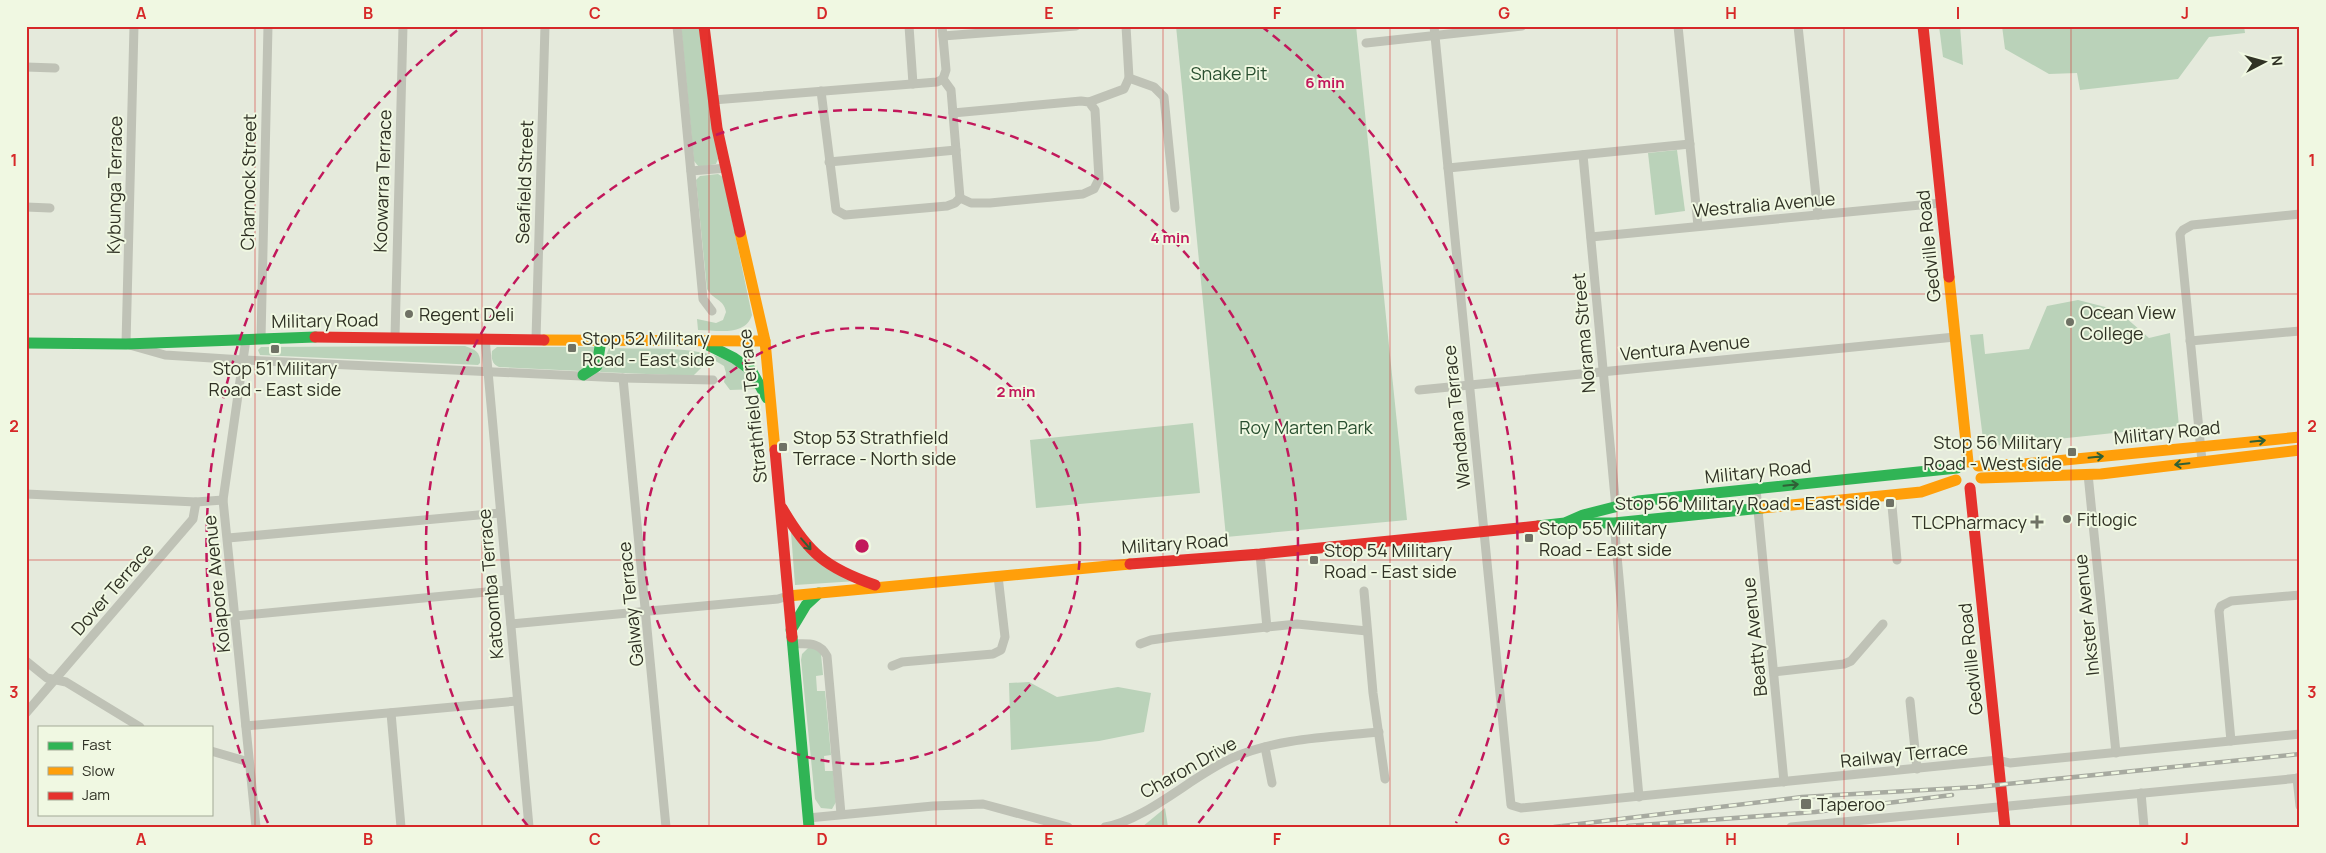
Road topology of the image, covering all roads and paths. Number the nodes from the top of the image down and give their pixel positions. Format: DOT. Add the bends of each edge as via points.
graph roads {
  1 [pos="134,26"];
  2 [pos="268,26"];
  3 [pos="403,26"];
  4 [pos="545,26"];
  5 [pos="677,26"];
  6 [pos="704,26"];
  7 [pos="909,26"];
  8 [pos="942,26"];
  9 [pos="1076,26"];
  10 [pos="1126,26"];
  11 [pos="1522,26"];
  12 [pos="1678,26"];
  13 [pos="1798,26"];
  14 [pos="1923,26"];
  15 [pos="1435,31"];
  16 [pos="943,36"];
  17 [pos="1366,43"];
  18 [pos="26,67"];
  19 [pos="55,68"];
  20 [pos="1129,78"];
  21 [pos="943,79"];
  22 [pos="913,84"];
  23 [pos="821,91"];
  24 [pos="713,100"];
  25 [pos="1088,102"];
  26 [pos="952,113"];
  27 [pos="1690,144"];
  28 [pos="956,150"];
  29 [pos="1583,155"];
  30 [pos="829,162"];
  31 [pos="727,168"];
  32 [pos="1448,168"];
  33 [pos="691,171"];
  34 [pos="960,198"];
  35 [pos="1941,203"];
  36 [pos="26,207"];
  37 [pos="50,208"];
  38 [pos="1175,208"];
  39 [pos="2300,214"];
  40 [pos="1818,215"];
  41 [pos="1698,226"];
  42 [pos="1591,237"];
  43 [pos="712,311"];
  44 [pos="2300,331"];
  45 [pos="395,337"];
  46 [pos="486,338"];
  47 [pos="536,338"];
  48 [pos="1955,338"];
  49 [pos="246,339"];
  50 [pos="261,339"];
  51 [pos="601,340"];
  52 [pos="765,341"];
  53 [pos="2190,341"];
  54 [pos="702,342"];
  55 [pos="26,343"];
  56 [pos="126,344"];
  57 [pos="243,360"];
  58 [pos="487,371"];
  59 [pos="1603,372"];
  60 [pos="583,376"];
  61 [pos="623,378"];
  62 [pos="713,380"];
  63 [pos="1470,385"];
  64 [pos="1419,390"];
  65 [pos="770,405"];
  66 [pos="2300,436"];
  67 [pos="2201,446"];
  68 [pos="2300,450"];
  69 [pos="2202,461"];
  70 [pos="1973,464"];
  71 [pos="1957,474"];
  72 [pos="2088,474"];
  73 [pos="1981,478"];
  74 [pos="1970,488"];
  75 [pos="1756,489"];
  76 [pos="26,494"];
  77 [pos="1892,494"];
  78 [pos="223,500"];
  79 [pos="196,502"];
  80 [pos="779,504"];
  81 [pos="1616,508"];
  82 [pos="1758,508"];
  83 [pos="500,513"];
  84 [pos="1565,523"];
  85 [pos="1614,523"];
  86 [pos="1484,532"];
  87 [pos="228,538"];
  88 [pos="1260,554"];
  89 [pos="1897,560"];
  90 [pos="998,576"];
  91 [pos="879,587"];
  92 [pos="507,590"];
  93 [pos="1364,591"];
  94 [pos="819,593"];
  95 [pos="2300,595"];
  96 [pos="788,596"];
  97 [pos="647,612"];
  98 [pos="235,616"];
  99 [pos="510,624"];
  100 [pos="1882,624"];
  101 [pos="1267,628"];
  102 [pos="791,630"];
  103 [pos="1367,631"];
  104 [pos="792,644"];
  105 [pos="1140,644"];
  106 [pos="26,661"];
  107 [pos="892,666"];
  108 [pos="1774,672"];
  109 [pos="54,680"];
  110 [pos="517,701"];
  111 [pos="1910,702"];
  112 [pos="26,713"];
  113 [pos="391,713"];
  114 [pos="138,726"];
  115 [pos="246,726"];
  116 [pos="1379,732"];
  117 [pos="2300,734"];
  118 [pos="2231,741"];
  119 [pos="1265,747"];
  120 [pos="212,751"];
  121 [pos="2116,753"];
  122 [pos="1998,760"];
  123 [pos="249,762"];
  124 [pos="1917,769"];
  125 [pos="2298,778"];
  126 [pos="1384,779"];
  127 [pos="1784,782"];
  128 [pos="1272,783"];
  129 [pos="2141,793"];
  130 [pos="1639,797"];
  131 [pos="1511,805"];
  132 [pos="2003,806"];
  133 [pos="2300,806"];
  134 [pos="841,814"];
  135 [pos="809,822"];
  136 [pos="256,827"];
  137 [pos="400,827"];
  138 [pos="529,827"];
  139 [pos="666,827"];
  140 [pos="1068,827"];
  141 [pos="1104,827"];
  142 [pos="1792,827"];
  143 [pos="2005,827"];
  144 [pos="2144,827"];
  1 -- 56 [label="street, Kybunga Terrace"];
  2 -- 50 [label="street, Charnock Street"];
  3 -- 45 [label="street, Koowarra Terrace"];
  4 -- 47 [label="street, Seafield Street"];
  5 -- 33 [label="street"];
  6 -- 24 [label="street, Strathfield Terrace"];
  7 -- 22 [label="street"];
  8 -- 16 [label="street"];
  9 -- 16 [label="street"];
  10 -- 20 [label="street"];
  11 -- 15 [label="street"];
  12 -- 27 [label="street"];
  13 -- 40 [label="street"];
  14 -- 35 [label="street, Gedville Road"];
  15 -- 17 [label="street"];
  15 -- 32 [label="street, Wandana Terrace"];
  16 -- 21 [label="street" via="946,70"];
  18 -- 19 [label="street"];
  20 -- 25 [label="street" via="1124,89"];
  20 -- 38 [label="street" via="1154,87 1164,98"];
  21 -- 22 [label="street"];
  21 -- 26 [label="street" via="951,90"];
  22 -- 23 [label="street"];
  23 -- 24 [label="street"];
  23 -- 30 [label="street"];
  24 -- 31 [label="street, Strathfield Terrace"];
  25 -- 26 [label="street"];
  25 -- 34 [label="street" via="1095,110 1099,179 1094,189 1083,194 990,203 970,203"];
  26 -- 28 [label="street"];
  27 -- 29 [label="street"];
  27 -- 41 [label="street"];
  28 -- 30 [label="street"];
  28 -- 34 [label="street"];
  29 -- 32 [label="street"];
  29 -- 42 [label="street, Norama Street"];
  30 -- 34 [label="street" via="836,210 845,215 947,206"];
  31 -- 33 [label="street"];
  31 -- 52 [label="street, Strathfield Terrace"];
  32 -- 63 [label="street, Wandana Terrace"];
  33 -- 43 [label="street" via="703,299"];
  35 -- 40 [label="street, Westralia Avenue"];
  35 -- 48 [label="street, Gedville Road"];
  36 -- 37 [label="street"];
  39 -- 53 [label="street" via="2192,225 2183,230 2180,238"];
  40 -- 41 [label="street, Westralia Avenue"];
  41 -- 42 [label="street, Westralia Avenue"];
  42 -- 59 [label="street, Norama Street"];
  44 -- 53 [label="street"];
  45 -- 46 [label="street, Military Road"];
  45 -- 50 [label="street, Military Road"];
  46 -- 47 [label="street, Military Road"];
  46 -- 58 [label="street, Katoomba Terrace"];
  47 -- 51 [label="street, Military Road"];
  48 -- 59 [label="street, Ventura Avenue"];
  48 -- 70 [label="street, Gedville Road"];
  49 -- 50 [label="street, Military Road"];
  49 -- 56 [label="street, Military Road"];
  49 -- 57 [label="street, Kolapore Avenue"];
  51 -- 54 [label="street, Military Road"];
  51 -- 60 [label="street" via="598,367 592,374"];
  52 -- 54 [label="street, Military Road"];
  52 -- 65 [label="street, Strathfield Terrace"];
  53 -- 67 [label="street"];
  54 -- 65 [label="street" via="751,370"];
  55 -- 56 [label="street, Military Road"];
  56 -- 57 [label="street, Military Road" via="165,355"];
  57 -- 58 [label="street, Military Road"];
  57 -- 78 [label="street, Kolapore Avenue"];
  58 -- 60 [label="street, Military Road"];
  58 -- 83 [label="street, Katoomba Terrace"];
  59 -- 63 [label="street, Ventura Avenue"];
  59 -- 81 [label="street, Norama Street"];
  60 -- 61 [label="street, Military Road"];
  61 -- 62 [label="street, Military Road"];
  61 -- 97 [label="street, Galway Terrace"];
  63 -- 64 [label="street, Ventura Avenue"];
  63 -- 86 [label="street, Wandana Terrace"];
  65 -- 80 [label="street, Strathfield Terrace"];
  67 -- 66 [label="street, Military Road, one-way"];
  67 -- 69 [label="street"];
  70 -- 67 [label="street, Military Road, one-way" via="2024,464"];
  68 -- 69 [label="street, Military Road"];
  69 -- 72 [label="street, Military Road, one-way"];
  70 -- 71 [label="street"];
  70 -- 73 [label="street"];
  71 -- 74 [label="street" via="1962,486"];
  75 -- 71 [label="street, Military Road, one-way"];
  71 -- 77 [label="street, Military Road" via="1921,492"];
  72 -- 73 [label="street, Military Road"];
  72 -- 121 [label="street, Inkster Avenue"];
  73 -- 74 [label="street"];
  74 -- 122 [label="street, Gedville Road"];
  75 -- 81 [label="street, Military Road" via="1638,501"];
  75 -- 82 [label="street, Beatty Avenue"];
  76 -- 79 [label="street"];
  77 -- 82 [label="street, Military Road"];
  77 -- 89 [label="street"];
  78 -- 79 [label="street"];
  78 -- 87 [label="street, Kolapore Avenue"];
  79 -- 109 [label="street, Dover Terrace" via="193,519"];
  80 -- 91 [label="street, one-way" via="804,544 815,554 840,571"];
  80 -- 96 [label="street, Strathfield Terrace"];
  81 -- 84 [label="street, Military Road" via="1583,515"];
  82 -- 85 [label="street, Military Road"];
  82 -- 108 [label="street, Beatty Avenue"];
  83 -- 87 [label="street"];
  83 -- 92 [label="street, Katoomba Terrace"];
  84 -- 85 [label="street, Military Road"];
  84 -- 86 [label="street, Military Road"];
  85 -- 130 [label="street"];
  86 -- 88 [label="street, Military Road"];
  86 -- 131 [label="street, Wandana Terrace"];
  87 -- 98 [label="street, Kolapore Avenue"];
  88 -- 90 [label="street, Military Road"];
  88 -- 101 [label="street"];
  90 -- 91 [label="street, Military Road"];
  90 -- 107 [label="street" via="1005,637 1001,650 993,654 902,662"];
  91 -- 94 [label="street, Military Road"];
  92 -- 98 [label="street"];
  92 -- 99 [label="street, Katoomba Terrace"];
  93 -- 103 [label="street"];
  94 -- 96 [label="street, Military Road"];
  94 -- 102 [label="street" via="806,605"];
  95 -- 118 [label="street" via="2230,601 2221,606"];
  96 -- 97 [label="street"];
  96 -- 102 [label="street, Strathfield Terrace"];
  97 -- 99 [label="street"];
  97 -- 139 [label="street, Galway Terrace"];
  98 -- 115 [label="street, Kolapore Avenue"];
  99 -- 110 [label="street, Katoomba Terrace"];
  100 -- 108 [label="street" via="1844,664"];
  101 -- 103 [label="street" via="1297,624"];
  101 -- 105 [label="street" via="1172,637"];
  102 -- 104 [label="street, Strathfield Terrace"];
  103 -- 116 [label="street"];
  104 -- 134 [label="street" via="816,644 827,656"];
  104 -- 135 [label="street, Strathfield Terrace"];
  106 -- 109 [label="street"];
  108 -- 127 [label="street, Beatty Avenue"];
  109 -- 112 [label="street, Dover Terrace"];
  109 -- 114 [label="street" via="66,682"];
  110 -- 113 [label="street"];
  110 -- 138 [label="street, Katoomba Terrace"];
  111 -- 124 [label="street"];
  113 -- 115 [label="street"];
  113 -- 137 [label="street"];
  115 -- 123 [label="street, Kolapore Avenue"];
  116 -- 119 [label="street, Charon Drive"];
  116 -- 126 [label="street"];
  117 -- 118 [label="street, Railway Terrace"];
  118 -- 121 [label="street, Railway Terrace"];
  119 -- 128 [label="street"];
  119 -- 141 [label="street, Charon Drive" via="1231,758 1129,820"];
  120 -- 123 [label="street"];
  121 -- 122 [label="street, Railway Terrace" via="2010,763"];
  122 -- 124 [label="street, Railway Terrace"];
  122 -- 132 [label="street, Gedville Road"];
  123 -- 136 [label="street, Kolapore Avenue"];
  124 -- 127 [label="street, Railway Terrace"];
  125 -- 129 [label="street"];
  125 -- 133 [label="street"];
  127 -- 130 [label="street, Railway Terrace"];
  129 -- 132 [label="street"];
  129 -- 144 [label="street"];
  130 -- 131 [label="street, Railway Terrace" via="1521,808"];
  132 -- 142 [label="street"];
  132 -- 143 [label="street, Gedville Road"];
  134 -- 135 [label="street"];
  134 -- 140 [label="street" via="983,804"];
}
